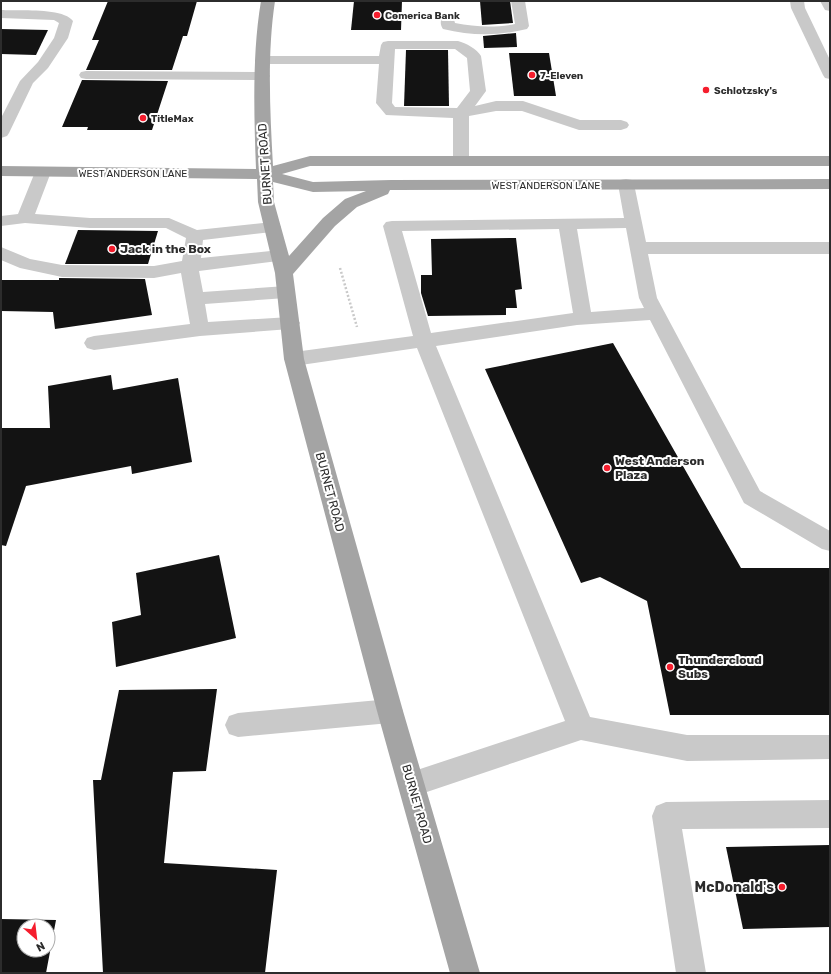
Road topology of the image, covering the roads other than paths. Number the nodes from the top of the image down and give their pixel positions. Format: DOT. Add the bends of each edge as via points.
graph roads {
  1 [pos="268,1"];
  2 [pos="518,1"];
  3 [pos="797,1"];
  4 [pos="827,1"];
  5 [pos="830,7"];
  6 [pos="1,14"];
  7 [pos="448,19"];
  8 [pos="263,60"];
  9 [pos="386,60"];
  10 [pos="86,75"];
  11 [pos="830,75"];
  12 [pos="263,76"];
  13 [pos="461,114"];
  14 [pos="621,125"];
  15 [pos="1,133"];
  16 [pos="461,160"];
  17 [pos="830,161"];
  18 [pos="1,172"];
  19 [pos="43,172"];
  20 [pos="264,174"];
  21 [pos="626,184"];
  22 [pos="830,184"];
  23 [pos="391,186"];
  24 [pos="25,218"];
  25 [pos="1,221"];
  26 [pos="633,223"];
  27 [pos="567,224"];
  28 [pos="272,227"];
  29 [pos="195,236"];
  30 [pos="638,248"];
  31 [pos="830,248"];
  32 [pos="1,253"];
  33 [pos="282,264"];
  34 [pos="190,265"];
  35 [pos="286,292"];
  36 [pos="195,299"];
  37 [pos="656,313"];
  38 [pos="583,318"];
  39 [pos="290,323"];
  40 [pos="200,330"];
  41 [pos="424,341"];
  42 [pos="94,343"];
  43 [pos="294,359"];
  44 [pos="830,542"];
  45 [pos="390,711"];
  46 [pos="238,725"];
  47 [pos="581,728"];
  48 [pos="830,747"];
  49 [pos="412,784"];
  50 [pos="830,814"];
  51 [pos="465,973"];
  52 [pos="691,973"];
  1 -- 8 [label="main road, BURNET ROAD"];
  2 -- 7 [label="lane" via="522,26 509,30 466,31 448,26"];
  3 -- 11 [label="lane"];
  4 -- 5 [label="lane"];
  6 -- 15 [label="lane" via="57,16 66,21 61,38 43,65 27,81"];
  8 -- 9 [label="lane"];
  8 -- 12 [label="main road, BURNET ROAD"];
  9 -- 13 [label="lane" via="384,103 391,112"];
  9 -- 13 [label="lane" via="388,45 458,45 469,52 474,56 478,91"];
  10 -- 12 [label="lane"];
  12 -- 20 [label="main road, BURNET ROAD"];
  13 -- 14 [label="lane" via="496,106 523,106 580,125"];
  13 -- 16 [label="lane"];
  16 -- 17 [label="main road, WEST ANDERSON LANE"];
  16 -- 20 [label="main road, WEST ANDERSON LANE" via="310,161"];
  18 -- 19 [label="main road, WEST ANDERSON LANE"];
  19 -- 20 [label="main road, WEST ANDERSON LANE"];
  19 -- 24 [label="lane"];
  20 -- 23 [label="main road, WEST ANDERSON LANE" via="313,187"];
  20 -- 28 [label="main road, BURNET ROAD" via="266,202"];
  21 -- 22 [label="main road, WEST ANDERSON LANE"];
  21 -- 23 [label="main road, WEST ANDERSON LANE"];
  21 -- 26 [label="lane"];
  23 -- 33 [label="main road" via="351,203"];
  24 -- 25 [label="lane"];
  24 -- 29 [label="lane" via="90,223 168,223"];
  26 -- 27 [label="lane"];
  26 -- 30 [label="lane"];
  27 -- 38 [label="lane"];
  27 -- 41 [label="lane" via="392,226"];
  28 -- 29 [label="lane"];
  28 -- 33 [label="main road, BURNET ROAD"];
  29 -- 34 [label="lane"];
  30 -- 31 [label="lane"];
  30 -- 37 [label="lane" via="648,298"];
  32 -- 34 [label="lane" via="26,264 62,271 154,272"];
  33 -- 34 [label="lane"];
  33 -- 35 [label="main road, BURNET ROAD"];
  34 -- 36 [label="lane"];
  35 -- 36 [label="lane"];
  35 -- 39 [label="main road, BURNET ROAD"];
  36 -- 40 [label="lane"];
  37 -- 38 [label="lane"];
  37 -- 44 [label="lane" via="752,497"];
  38 -- 41 [label="lane"];
  39 -- 40 [label="lane"];
  39 -- 43 [label="main road, BURNET ROAD"];
  40 -- 42 [label="lane"];
  41 -- 43 [label="lane"];
  41 -- 47 [label="lane"];
  43 -- 45 [label="main road, BURNET ROAD"];
  45 -- 46 [label="lane"];
  45 -- 49 [label="main road, BURNET ROAD"];
  47 -- 48 [label="lane" via="687,748"];
  47 -- 49 [label="lane"];
  49 -- 51 [label="main road, BURNET ROAD"];
  50 -- 52 [label="lane" via="666,816"];
}
